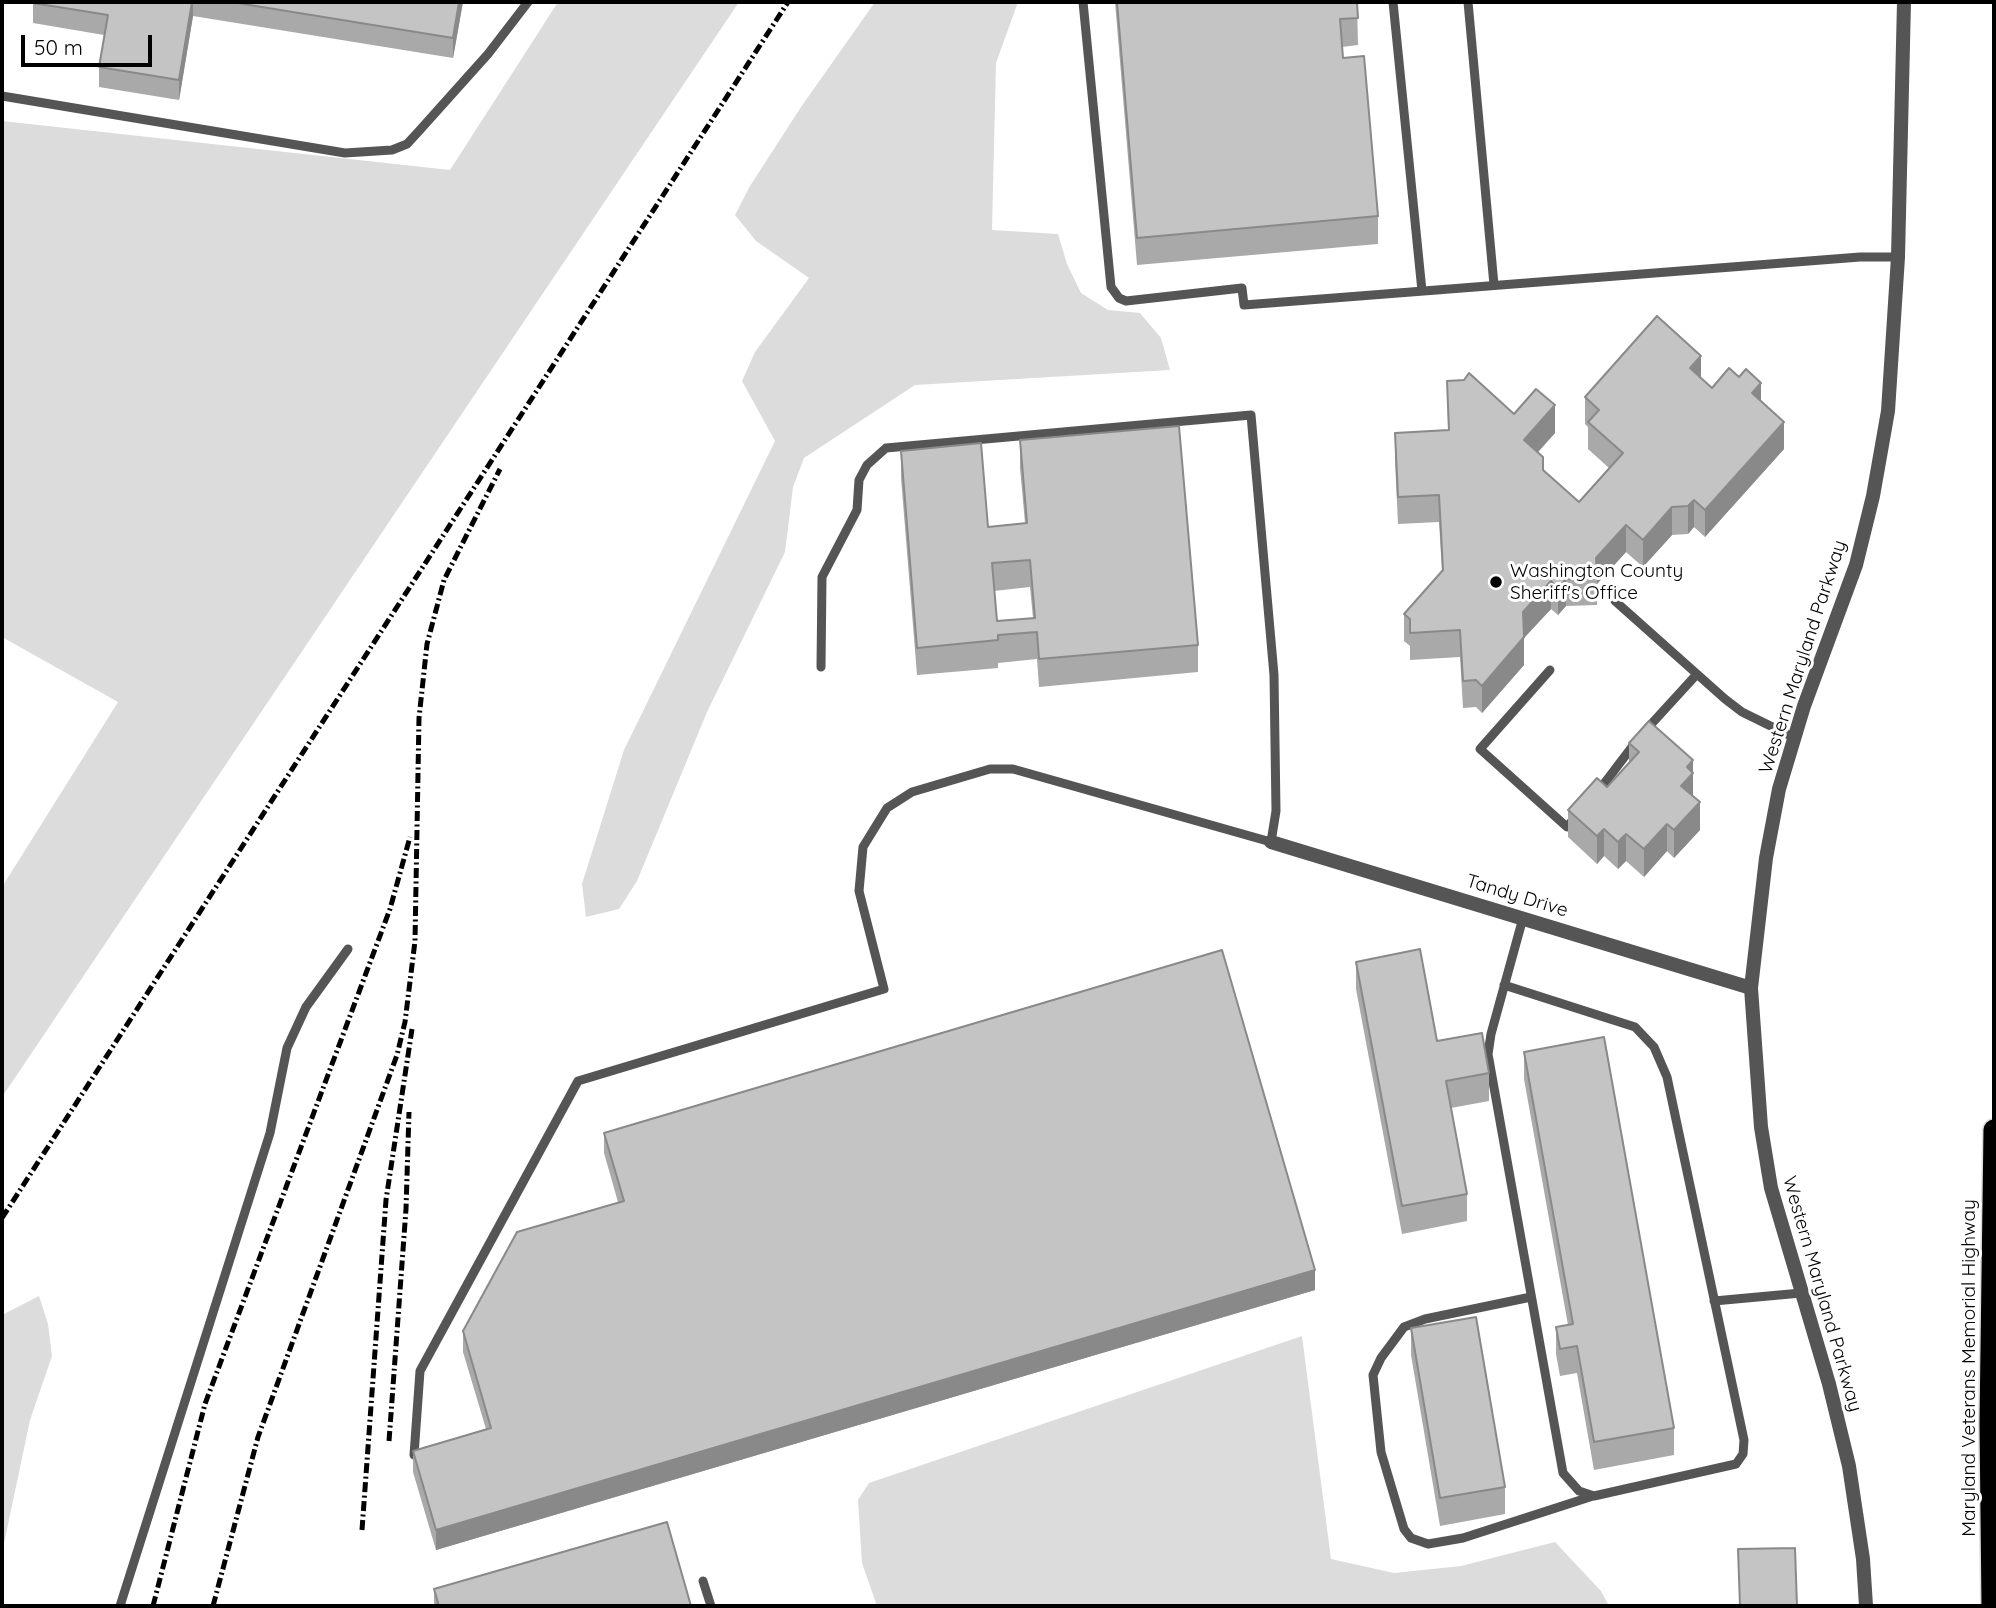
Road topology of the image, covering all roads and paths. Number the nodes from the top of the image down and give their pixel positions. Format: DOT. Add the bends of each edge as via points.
graph roads {
  1 [pos="1083,2"];
  2 [pos="1393,2"];
  3 [pos="1468,2"];
  4 [pos="1904,2"];
  5 [pos="527,3"];
  6 [pos="2,96"];
  7 [pos="1898,257"];
  8 [pos="1494,285"];
  9 [pos="1422,291"];
  10 [pos="1615,601"];
  11 [pos="821,667"];
  12 [pos="1550,670"];
  13 [pos="1697,674"];
  14 [pos="1794,738"];
  15 [pos="1591,800"];
  16 [pos="1583,809"];
  17 [pos="1271,842"];
  18 [pos="1523,918"];
  19 [pos="348,949"];
  20 [pos="1504,985"];
  21 [pos="1751,988"];
  22 [pos="1994,1130"];
  23 [pos="1801,1293"];
  24 [pos="1531,1297"];
  25 [pos="1714,1301"];
  26 [pos="414,1455"];
  27 [pos="1594,1496"];
  28 [pos="703,1581"];
  29 [pos="120,1606"];
  30 [pos="711,1606"];
  31 [pos="1866,1606"];
  32 [pos="1992,1606"];
  1 -- 9 [label="lane" via="1111,287 1119,298 1126,301 1242,288 1244,304"];
  2 -- 9 [label="lane"];
  3 -- 8 [label="lane"];
  4 -- 7 [label="street, Western Maryland Parkway"];
  5 -- 6 [label="lane" via="419,131 407,144 392,150 345,153"];
  7 -- 8 [label="lane"];
  7 -- 14 [label="street, Western Maryland Parkway" via="1888,411 1873,496 1856,565"];
  8 -- 9 [label="lane"];
  10 -- 13 [label="lane"];
  11 -- 17 [label="lane" via="822,578 857,510 859,480 867,465 886,448 1251,415 1274,675 1276,811"];
  12 -- 16 [label="lane" via="1480,749 1567,827"];
  13 -- 14 [label="lane" via="1742,712"];
  13 -- 15 [label="lane"];
  14 -- 21 [label="street, Western Maryland Parkway" via="1766,858"];
  17 -- 18 [label="street, Tandy Drive"];
  17 -- 26 [label="lane" via="1013,769 990,769 912,792 887,808 863,847 859,891 884,989 578,1081 420,1371"];
  18 -- 20 [label="lane"];
  18 -- 21 [label="street, Tandy Drive"];
  19 -- 29 [label="lane" via="306,1007 287,1048 270,1133"];
  20 -- 24 [label="lane" via="1488,1054"];
  20 -- 25 [label="lane" via="1635,1027 1654,1047 1667,1077"];
  21 -- 23 [label="street, Western Maryland Parkway" via="1769,1176"];
  22 -- 32 [label="highway, Maryland Veterans Memorial Highway"];
  23 -- 25 [label="lane"];
  23 -- 31 [label="street, Western Maryland Parkway" via="1849,1466"];
  24 -- 27 [label="lane" via="1563,1474 1579,1492"];
  24 -- 27 [label="lane" via="1404,1327 1381,1358 1373,1375 1381,1452 1404,1529 1411,1538 1428,1544 1452,1540"];
  25 -- 27 [label="lane" via="1744,1454 1735,1464"];
  28 -- 30 [label="lane"];
}
